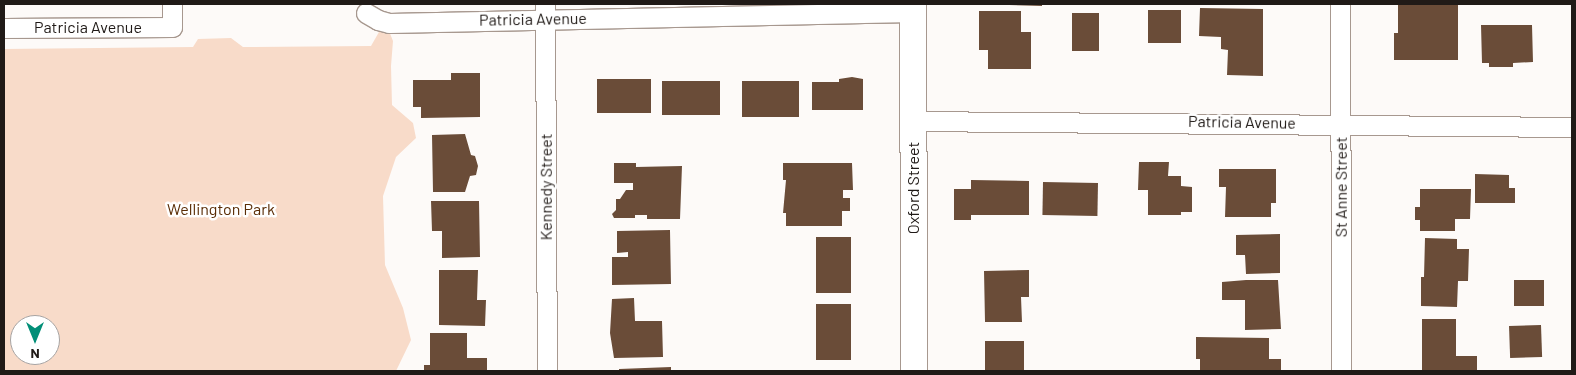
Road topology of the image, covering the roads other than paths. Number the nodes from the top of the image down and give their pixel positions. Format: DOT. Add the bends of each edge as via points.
graph roads {
  1 [pos="172,4"];
  2 [pos="1340,4"];
  3 [pos="913,8"];
  4 [pos="545,12"];
  5 [pos="366,13"];
  6 [pos="4,28"];
  7 [pos="912,121"];
  8 [pos="1341,124"];
  9 [pos="1572,127"];
  10 [pos="547,371"];
  11 [pos="914,371"];
  12 [pos="1341,371"];
  1 -- 6 [label="street, Patricia Avenue" via="172,27"];
  2 -- 8 [label="street, St Anne Street"];
  3 -- 4 [label="street, Patricia Avenue"];
  3 -- 7 [label="main road, Oxford Street"];
  4 -- 5 [label="street, Patricia Avenue" via="389,22"];
  4 -- 10 [label="street, Kennedy Street"];
  7 -- 8 [label="street, Patricia Avenue"];
  7 -- 11 [label="main road, Oxford Street"];
  8 -- 9 [label="street, Patricia Avenue"];
  8 -- 12 [label="street, St Anne Street"];
}
